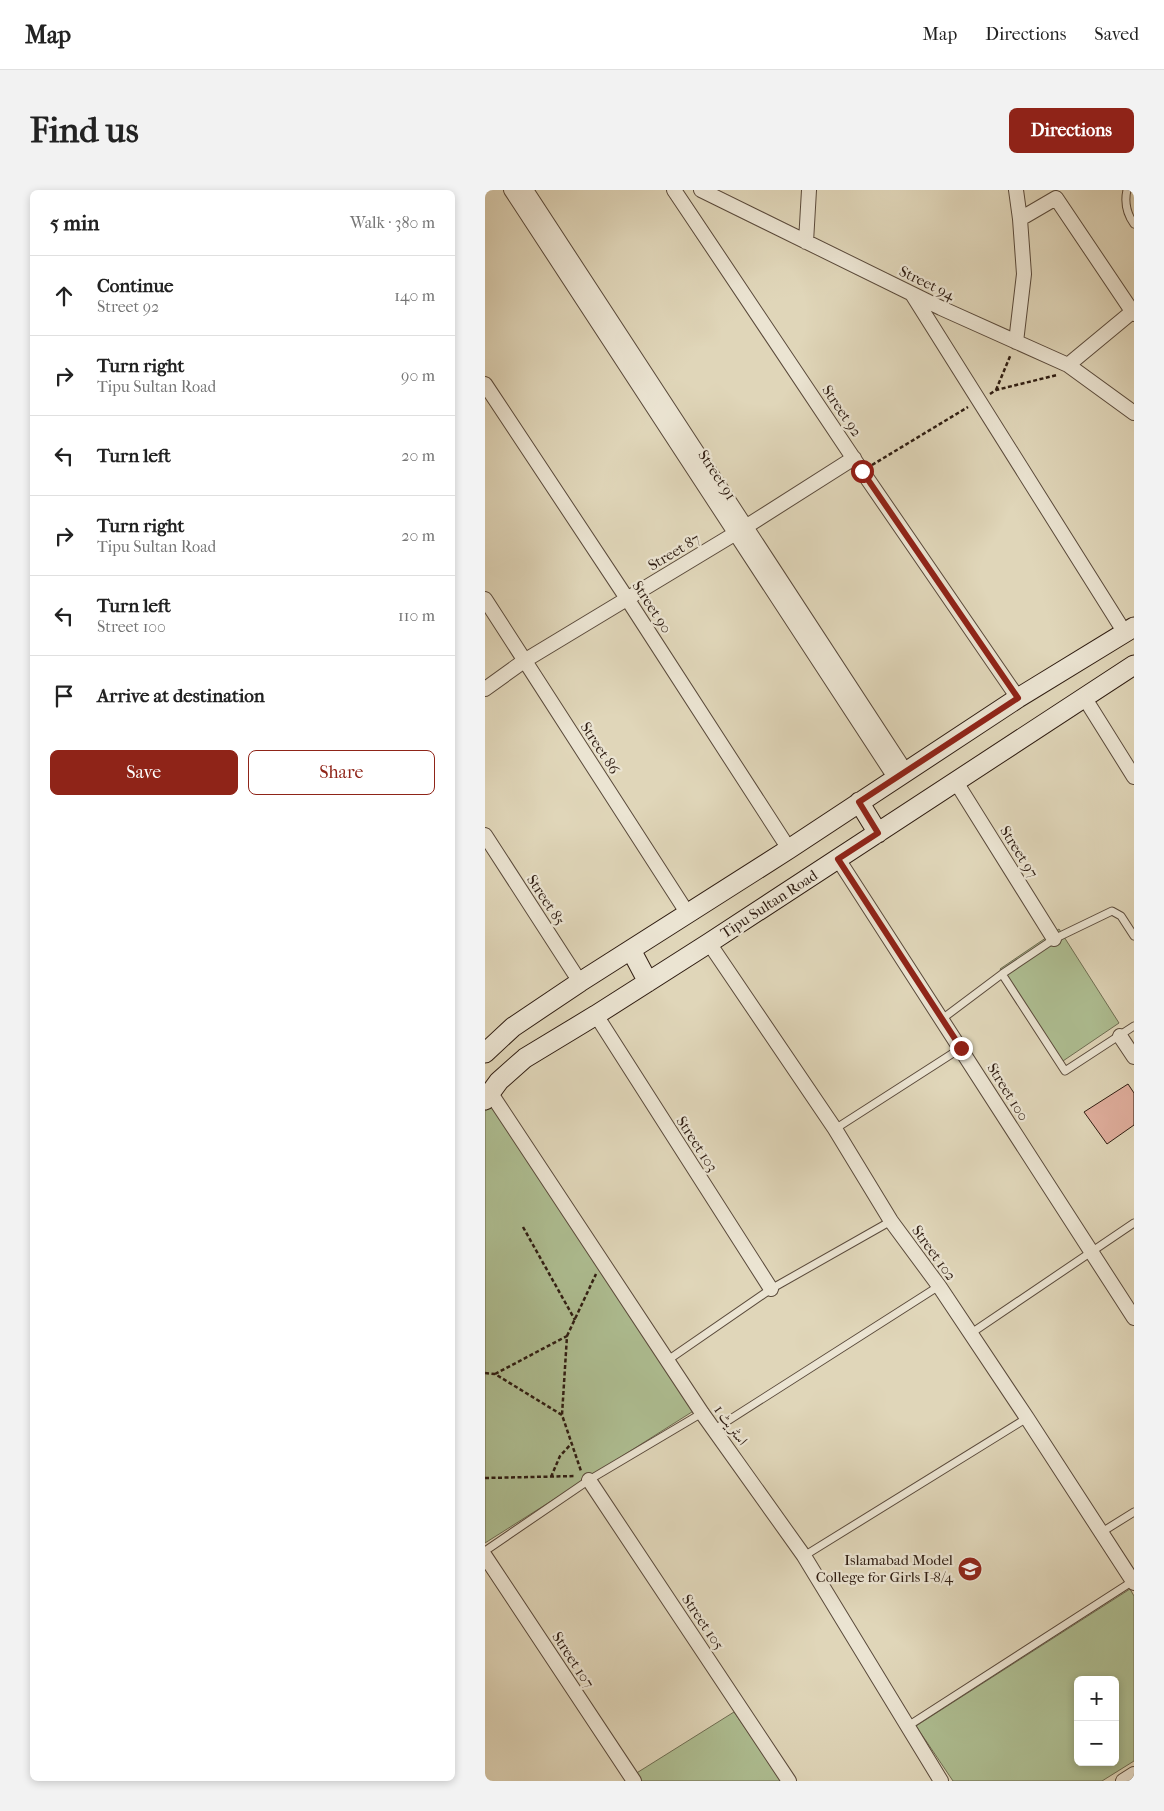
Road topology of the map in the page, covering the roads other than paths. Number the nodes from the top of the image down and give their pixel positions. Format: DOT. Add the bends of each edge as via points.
graph roads {
  1 [pos="511,190"];
  2 [pos="526,190"];
  3 [pos="674,190"];
  4 [pos="701,190"];
  5 [pos="809,190"];
  6 [pos="1016,190"];
  7 [pos="1127,190"];
  8 [pos="1020,219"];
  9 [pos="1134,224"];
  10 [pos="806,242"];
  11 [pos="911,293"];
  12 [pos="1133,313"];
  13 [pos="1015,342"];
  14 [pos="1071,368"];
  15 [pos="485,384"];
  16 [pos="1134,412"];
  17 [pos="854,458"];
  18 [pos="741,530"];
  19 [pos="485,599"];
  20 [pos="628,600"];
  21 [pos="1130,630"];
  22 [pos="524,661"];
  23 [pos="1134,665"];
  24 [pos="485,689"];
  25 [pos="1084,697"];
  26 [pos="1018,698"];
  27 [pos="901,775"];
  28 [pos="1134,777"];
  29 [pos="956,782"];
  30 [pos="859,802"];
  31 [pos="878,833"];
  32 [pos="485,835"];
  33 [pos="789,849"];
  34 [pos="838,859"];
  35 [pos="688,914"];
  36 [pos="1134,936"];
  37 [pos="1054,939"];
  38 [pos="709,943"];
  39 [pos="631,950"];
  40 [pos="1002,974"];
  41 [pos="580,982"];
  42 [pos="648,982"];
  43 [pos="596,1015"];
  44 [pos="942,1019"];
  45 [pos="1134,1026"];
  46 [pos="1120,1036"];
  47 [pos="961,1048"];
  48 [pos="485,1053"];
  49 [pos="1134,1057"];
  50 [pos="487,1096"];
  51 [pos="835,1129"];
  52 [pos="891,1221"];
  53 [pos="1134,1223"];
  54 [pos="1091,1253"];
  55 [pos="939,1286"];
  56 [pos="771,1289"];
  57 [pos="1134,1318"];
  58 [pos="970,1334"];
  59 [pos="668,1360"];
  60 [pos="702,1413"];
  61 [pos="1027,1418"];
  62 [pos="715,1429"];
  63 [pos="589,1480"];
  64 [pos="1134,1512"];
  65 [pos="1102,1532"];
  66 [pos="485,1552"];
  67 [pos="485,1556"];
  68 [pos="804,1556"];
  69 [pos="1133,1582"];
  70 [pos="908,1726"];
  71 [pos="1134,1774"];
  72 [pos="633,1781"];
  73 [pos="789,1781"];
  74 [pos="941,1781"];
  75 [pos="1123,1781"];
  1 -- 18 [label="street, Street 91"];
  2 -- 18 [label="street"];
  3 -- 17 [label="street, Street 92"];
  4 -- 10 [label="street, Street 94"];
  5 -- 10 [label="street"];
  6 -- 8 [label="street"];
  7 -- 9 [label="lane" via="1128,214"];
  8 -- 12 [label="street" via="1056,198"];
  8 -- 13 [label="street" via="1024,274"];
  10 -- 11 [label="street, Street 94"];
  11 -- 13 [label="street, Street 94"];
  11 -- 21 [label="street"];
  12 -- 14 [label="street"];
  13 -- 14 [label="street, Street 94"];
  14 -- 16 [label="street, Street 94"];
  15 -- 20 [label="street, Street 90"];
  17 -- 18 [label="street, Street 87"];
  17 -- 26 [label="street, Street 92"];
  18 -- 20 [label="street, Street 87"];
  18 -- 27 [label="street, Street 91"];
  19 -- 22 [label="street, Street 86"];
  20 -- 22 [label="street, Street 87"];
  20 -- 33 [label="street, Street 90"];
  21 -- 26 [label="street"];
  22 -- 24 [label="street, Street 87"];
  22 -- 35 [label="street, Street 86"];
  23 -- 25 [label="street, Tipu Sultan Road"];
  25 -- 28 [label="street"];
  25 -- 29 [label="street, Tipu Sultan Road"];
  26 -- 27 [label="street"];
  27 -- 30 [label="street"];
  29 -- 31 [label="street, Tipu Sultan Road"];
  29 -- 37 [label="street, Street 97"];
  30 -- 31 [label="street"];
  30 -- 33 [label="street"];
  31 -- 34 [label="street, Tipu Sultan Road"];
  32 -- 41 [label="street, Street 85"];
  33 -- 35 [label="street"];
  34 -- 38 [label="street, Tipu Sultan Road"];
  34 -- 44 [label="street, Street 100"];
  35 -- 39 [label="street"];
  36 -- 37 [label="lane" via="1121,916 1112,912"];
  37 -- 40 [label="lane"];
  38 -- 42 [label="street, Tipu Sultan Road"];
  38 -- 51 [label="street, Street 102"];
  39 -- 41 [label="street"];
  39 -- 42 [label="street"];
  40 -- 44 [label="lane"];
  40 -- 46 [label="lane" via="1065,1071"];
  41 -- 48 [label="street" via="513,1027"];
  42 -- 43 [label="street, Tipu Sultan Road"];
  43 -- 50 [label="street, Tipu Sultan Road" via="525,1058"];
  43 -- 56 [label="street, Street 103"];
  44 -- 47 [label="street, Street 100"];
  45 -- 46 [label="lane"];
  46 -- 49 [label="street"];
  47 -- 51 [label="lane"];
  47 -- 54 [label="street, Street 100"];
  50 -- 59 [label="street, اسٹریٹ 1"];
  51 -- 52 [label="street, Street 102"];
  52 -- 55 [label="street, Street 102"];
  52 -- 56 [label="lane"];
  53 -- 54 [label="lane"];
  54 -- 57 [label="street, Street 100"];
  54 -- 58 [label="lane"];
  55 -- 58 [label="street, Street 102"];
  55 -- 62 [label="lane"];
  56 -- 59 [label="lane"];
  58 -- 61 [label="street, Street 102"];
  59 -- 60 [label="street, اسٹریٹ 1"];
  60 -- 62 [label="street, اسٹریٹ 1"];
  60 -- 63 [label="lane"];
  61 -- 65 [label="street, Street 102"];
  61 -- 68 [label="lane"];
  62 -- 68 [label="street, اسٹریٹ 1"];
  63 -- 66 [label="lane"];
  63 -- 73 [label="street, Street 105"];
  64 -- 65 [label="lane"];
  65 -- 69 [label="street, Street 102"];
  67 -- 72 [label="street, Street 107"];
  68 -- 70 [label="street, اسٹریٹ 1"];
  69 -- 70 [label="lane"];
  70 -- 74 [label="street, اسٹریٹ 1"];
  71 -- 75 [label="street"];
}
